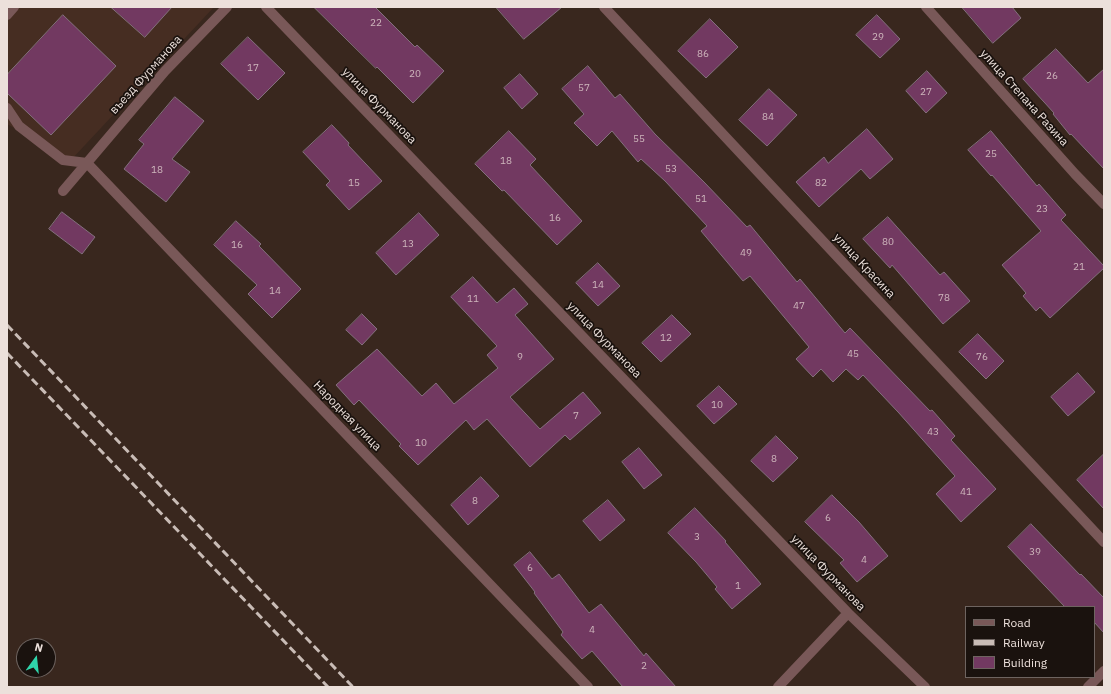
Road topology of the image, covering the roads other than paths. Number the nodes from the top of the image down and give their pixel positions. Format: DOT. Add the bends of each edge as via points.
graph roads {
  1 [pos="14,7"];
  2 [pos="227,7"];
  3 [pos="266,7"];
  4 [pos="604,7"];
  5 [pos="926,7"];
  6 [pos="7,15"];
  7 [pos="7,108"];
  8 [pos="87,163"];
  9 [pos="63,191"];
  10 [pos="1104,204"];
  11 [pos="1104,542"];
  12 [pos="848,613"];
  13 [pos="1104,671"];
  14 [pos="588,687"];
  15 [pos="778,687"];
  16 [pos="926,687"];
  17 [pos="1088,687"];
  1 -- 6 [label="street"];
  2 -- 8 [label="street, въезд Фурманова" via="165,71"];
  3 -- 12 [label="street, улица Фурманова"];
  4 -- 11 [label="street, улица Красина"];
  5 -- 10 [label="street, улица Степана Разина"];
  7 -- 8 [label="street" via="19,126 63,160"];
  8 -- 9 [label="street, въезд Фурманова"];
  8 -- 14 [label="street, Народная улица"];
  12 -- 15 [label="street"];
  12 -- 16 [label="street, улица Фурманова"];
  13 -- 17 [label="street"];
}
